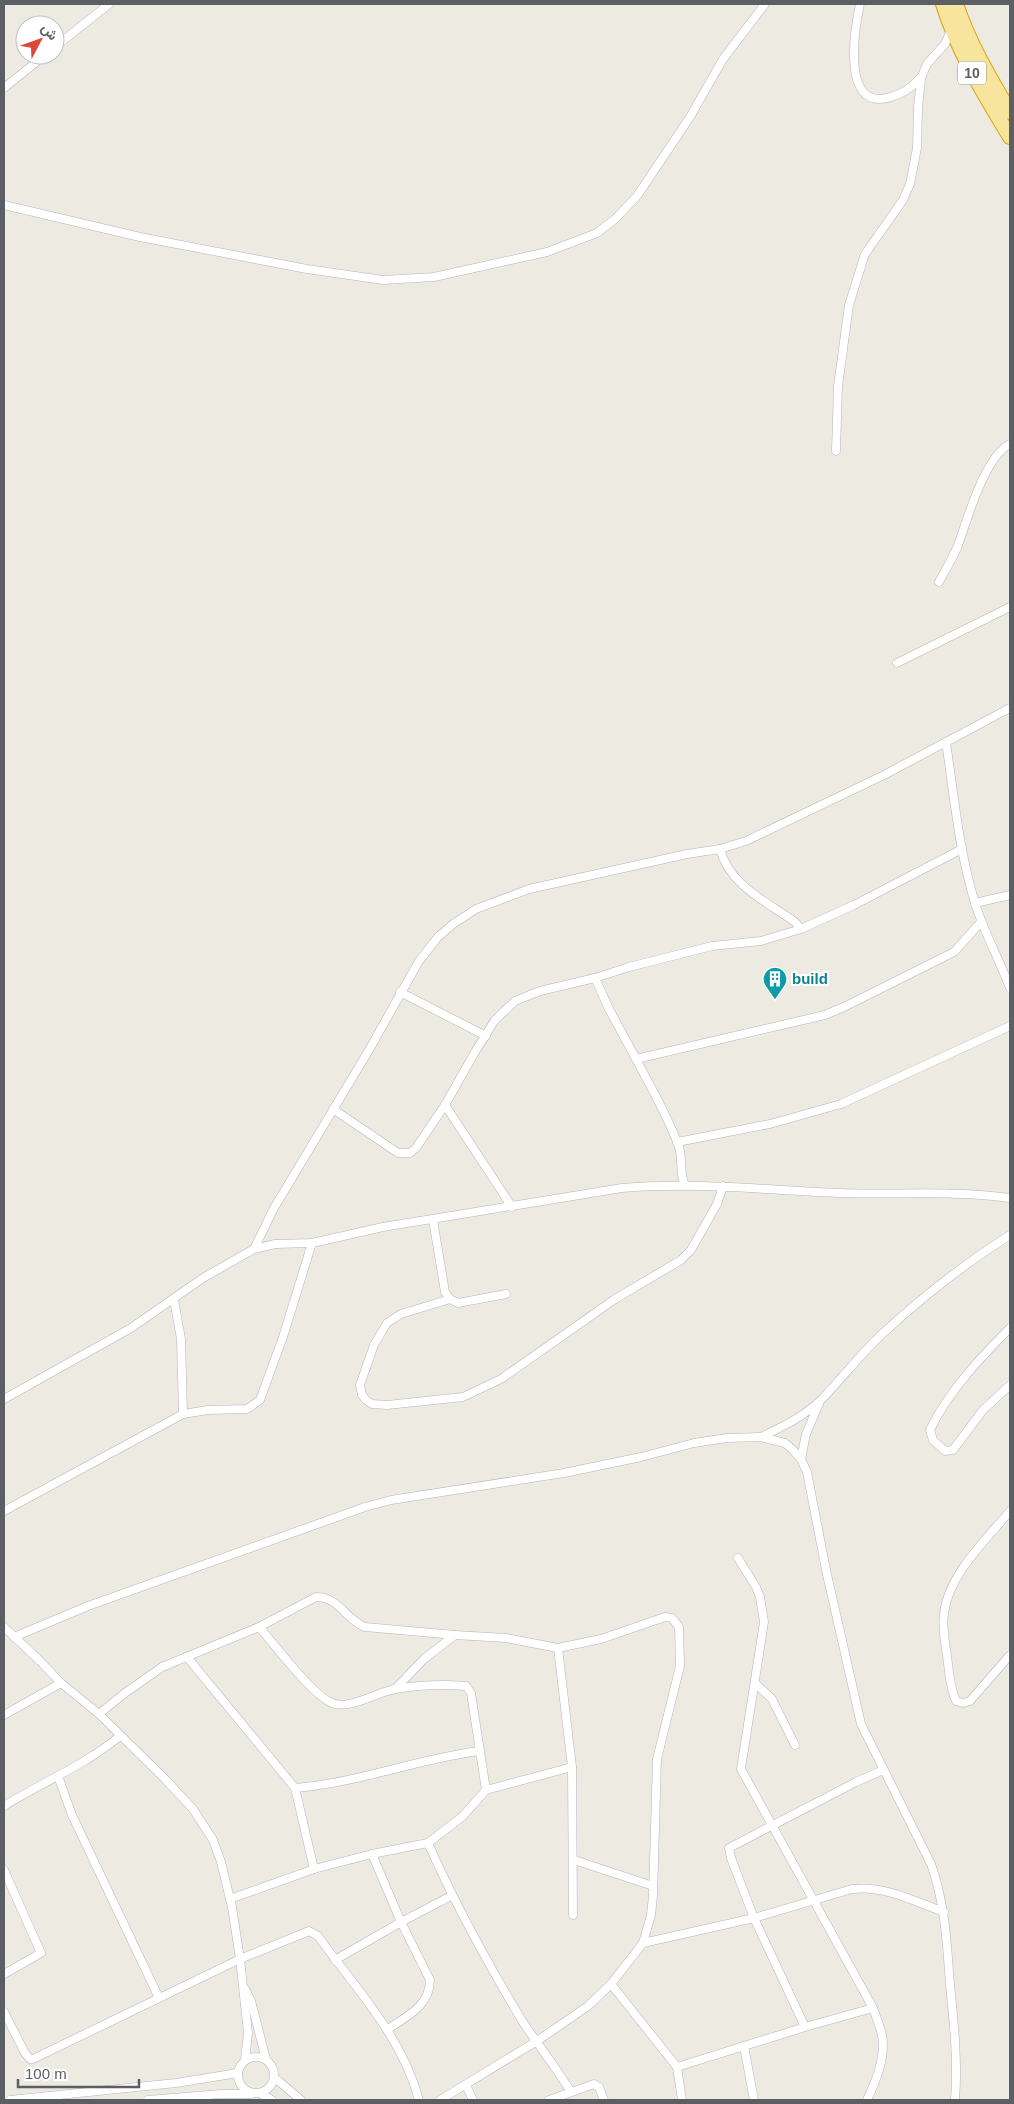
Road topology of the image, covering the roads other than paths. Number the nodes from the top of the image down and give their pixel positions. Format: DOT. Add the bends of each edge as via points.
graph roads {
  1 [pos="109,4"];
  2 [pos="765,4"];
  3 [pos="860,4"];
  4 [pos="943,4"];
  5 [pos="956,4"];
  6 [pos="951,30"];
  7 [pos="65,39"];
  8 [pos="33,65"];
  9 [pos="921,78"];
  10 [pos="4,88"];
  11 [pos="1010,112"];
  12 [pos="1010,137"];
  13 [pos="4,205"];
  14 [pos="1010,444"];
  15 [pos="836,451"];
  16 [pos="939,582"];
  17 [pos="1010,607"];
  18 [pos="897,663"];
  19 [pos="1010,708"];
  20 [pos="946,742"];
  21 [pos="720,849"];
  22 [pos="962,849"];
  23 [pos="1010,896"];
  24 [pos="975,904"];
  25 [pos="982,922"];
  26 [pos="801,929"];
  27 [pos="595,978"];
  28 [pos="1010,988"];
  29 [pos="400,992"];
  30 [pos="1010,1026"];
  31 [pos="486,1036"];
  32 [pos="636,1059"];
  33 [pos="445,1105"];
  34 [pos="333,1109"];
  35 [pos="677,1142"];
  36 [pos="685,1185"];
  37 [pos="723,1186"];
  38 [pos="1010,1198"];
  39 [pos="512,1207"];
  40 [pos="433,1220"];
  41 [pos="1010,1235"];
  42 [pos="312,1243"];
  43 [pos="254,1248"];
  44 [pos="506,1294"];
  45 [pos="450,1299"];
  46 [pos="174,1300"];
  47 [pos="1010,1328"];
  48 [pos="1008,1391"];
  49 [pos="4,1399"];
  50 [pos="821,1400"];
  51 [pos="183,1414"];
  52 [pos="760,1437"];
  53 [pos="801,1460"];
  54 [pos="4,1511"];
  55 [pos="1010,1511"];
  56 [pos="738,1558"];
  57 [pos="259,1627"];
  58 [pos="4,1629"];
  59 [pos="455,1634"];
  60 [pos="14,1636"];
  61 [pos="558,1648"];
  62 [pos="1010,1655"];
  63 [pos="187,1658"];
  64 [pos="61,1683"];
  65 [pos="756,1684"];
  66 [pos="395,1689"];
  67 [pos="99,1714"];
  68 [pos="4,1715"];
  69 [pos="120,1736"];
  70 [pos="795,1745"];
  71 [pos="480,1751"];
  72 [pos="572,1766"];
  73 [pos="883,1770"];
  74 [pos="58,1776"];
  75 [pos="295,1788"];
  76 [pos="486,1790"];
  77 [pos="4,1806"];
  78 [pos="772,1825"];
  79 [pos="428,1843"];
  80 [pos="372,1854"];
  81 [pos="574,1860"];
  82 [pos="314,1869"];
  83 [pos="4,1870"];
  84 [pos="653,1886"];
  85 [pos="451,1896"];
  86 [pos="230,1899"];
  87 [pos="813,1901"];
  88 [pos="944,1912"];
  89 [pos="573,1915"];
  90 [pos="754,1918"];
  91 [pos="401,1922"];
  92 [pos="643,1943"];
  93 [pos="240,1959"];
  94 [pos="335,1960"];
  95 [pos="4,1974"];
  96 [pos="611,1984"];
  97 [pos="244,1987"];
  98 [pos="159,1998"];
  99 [pos="873,2008"];
  100 [pos="4,2012"];
  101 [pos="805,2027"];
  102 [pos="388,2029"];
  103 [pos="537,2041"];
  104 [pos="744,2046"];
  105 [pos="245,2060"];
  106 [pos="266,2060"];
  107 [pos="677,2067"];
  108 [pos="238,2073"];
  109 [pos="274,2078"];
  110 [pos="466,2085"];
  111 [pos="103,2092"];
  112 [pos="571,2092"];
  113 [pos="257,2094"];
  114 [pos="10,2100"];
  115 [pos="106,2100"];
  116 [pos="148,2100"];
  117 [pos="272,2100"];
  118 [pos="300,2100"];
  119 [pos="419,2100"];
  120 [pos="440,2100"];
  121 [pos="473,2100"];
  122 [pos="549,2100"];
  123 [pos="604,2100"];
  124 [pos="682,2100"];
  125 [pos="754,2100"];
  126 [pos="867,2100"];
  127 [pos="955,2100"];
  1 -- 7 [label="street"];
  2 -- 13 [label="street" via="722,59 690,118 637,196 596,233 547,252 434,277 383,280 140,237"];
  3 -- 9 [label="street" via="853,51 863,92 876,98 893,96 906,91"];
  4 -- 6 [label="highway, 10"];
  5 -- 11 [label="highway, 10" via="969,40"];
  6 -- 9 [label="street" via="946,44 927,64"];
  6 -- 12 [label="highway, 10" via="975,79"];
  8 -- 10 [label="street"];
  9 -- 15 [label="street" via="917,148 910,184 903,200 865,254 849,305 838,386"];
  14 -- 16 [label="street" via="997,454 985,475 956,550"];
  17 -- 18 [label="street"];
  19 -- 20 [label="street"];
  20 -- 21 [label="street" via="774,829"];
  20 -- 22 [label="street"];
  21 -- 26 [label="street" via="725,864 741,883"];
  21 -- 29 [label="street" via="529,889 476,909 438,937"];
  22 -- 24 [label="street"];
  22 -- 26 [label="street"];
  23 -- 24 [label="street"];
  24 -- 25 [label="street"];
  25 -- 28 [label="street"];
  25 -- 32 [label="street" via="954,952 826,1015"];
  26 -- 27 [label="street" via="762,940 712,946"];
  27 -- 31 [label="street" via="540,991 515,1001 502,1012"];
  27 -- 32 [label="street"];
  29 -- 31 [label="street"];
  29 -- 34 [label="street"];
  30 -- 35 [label="street" via="841,1104 770,1124"];
  31 -- 33 [label="street"];
  32 -- 35 [label="street"];
  33 -- 34 [label="street" via="416,1148 402,1154"];
  33 -- 39 [label="street"];
  34 -- 43 [label="street"];
  35 -- 36 [label="street"];
  36 -- 37 [label="street"];
  36 -- 39 [label="street" via="622,1188"];
  37 -- 38 [label="street"];
  37 -- 45 [label="street" via="717,1204 687,1255 615,1299 501,1379 463,1397 387,1405 372,1404 366,1400 360,1384 374,1345 387,1323 401,1314"];
  39 -- 40 [label="street"];
  40 -- 42 [label="street"];
  40 -- 45 [label="street" via="445,1292"];
  41 -- 50 [label="street" via="904,1314 856,1360"];
  42 -- 43 [label="street"];
  42 -- 51 [label="street" via="260,1400 247,1409"];
  43 -- 46 [label="street" via="203,1278"];
  44 -- 45 [label="street" via="458,1303"];
  46 -- 49 [label="street" via="131,1328"];
  46 -- 51 [label="street" via="181,1339"];
  47 -- 48 [label="street" via="952,1395 930,1430 933,1440 945,1451 953,1450 983,1410"];
  50 -- 52 [label="street" via="792,1421"];
  50 -- 53 [label="street" via="808,1428"];
  51 -- 54 [label="street"];
  52 -- 53 [label="street" via="785,1443"];
  52 -- 60 [label="street" via="711,1439 564,1473 382,1502 88,1606"];
  53 -- 73 [label="street" via="811,1487 856,1707"];
  55 -- 62 [label="street" via="962,1570 946,1601 943,1626 956,1701 970,1700"];
  56 -- 65 [label="street" via="750,1576 763,1610"];
  57 -- 59 [label="street" via="316,1597 325,1597 365,1627"];
  57 -- 63 [label="street"];
  57 -- 66 [label="street" via="313,1688 332,1703 339,1705"];
  58 -- 60 [label="street"];
  59 -- 61 [label="street" via="506,1638"];
  59 -- 66 [label="street" via="424,1659"];
  60 -- 64 [label="street"];
  61 -- 72 [label="street"];
  61 -- 84 [label="street" via="601,1639 666,1617 672,1618 679,1627 680,1666 657,1759"];
  63 -- 67 [label="street" via="162,1667"];
  63 -- 75 [label="street"];
  64 -- 67 [label="street"];
  64 -- 68 [label="street"];
  65 -- 70 [label="street" via="772,1699"];
  65 -- 78 [label="street" via="741,1769"];
  66 -- 71 [label="street" via="459,1685 469,1688"];
  67 -- 69 [label="street"];
  69 -- 74 [label="street" via="97,1754"];
  69 -- 86 [label="street" via="165,1778 204,1824 221,1862"];
  71 -- 75 [label="street" via="441,1757 350,1780"];
  71 -- 76 [label="street"];
  72 -- 76 [label="street"];
  72 -- 81 [label="street"];
  73 -- 78 [label="street"];
  73 -- 88 [label="street" via="930,1864"];
  74 -- 77 [label="street"];
  74 -- 98 [label="street" via="72,1815"];
  75 -- 82 [label="street"];
  76 -- 79 [label="street" via="463,1816"];
  78 -- 87 [label="street"];
  78 -- 90 [label="street" via="729,1848"];
  79 -- 80 [label="street"];
  79 -- 85 [label="street"];
  80 -- 82 [label="street"];
  80 -- 91 [label="street"];
  81 -- 84 [label="street"];
  81 -- 89 [label="street"];
  82 -- 86 [label="street"];
  83 -- 95 [label="street" via="41,1953"];
  84 -- 92 [label="street" via="651,1915"];
  85 -- 91 [label="street"];
  85 -- 103 [label="street" via="522,2021"];
  86 -- 93 [label="street"];
  87 -- 88 [label="street" via="852,1889 877,1888"];
  87 -- 90 [label="street"];
  87 -- 99 [label="street"];
  88 -- 127 [label="street" via="955,2032"];
  90 -- 92 [label="street"];
  90 -- 101 [label="street"];
  91 -- 94 [label="street"];
  91 -- 102 [label="street" via="430,1980 430,1990 426,2000"];
  92 -- 96 [label="street"];
  93 -- 94 [label="street" via="309,1931 318,1936"];
  93 -- 97 [label="street"];
  93 -- 98 [label="street"];
  94 -- 102 [label="street"];
  96 -- 103 [label="street" via="588,2006"];
  96 -- 107 [label="street"];
  97 -- 105 [label="street" via="248,2040"];
  97 -- 106 [label="street" via="251,2001"];
  98 -- 100 [label="street" via="32,2059 25,2053"];
  99 -- 101 [label="street"];
  99 -- 126 [label="street" via="882,2035 882,2056"];
  101 -- 104 [label="street"];
  102 -- 119 [label="street" via="407,2066"];
  103 -- 110 [label="street"];
  103 -- 112 [label="street"];
  104 -- 107 [label="street"];
  104 -- 125 [label="street"];
  105 -- 106 [label="street" via="252,2057"];
  105 -- 108 [label="street"];
  106 -- 109 [label="street" via="274,2071"];
  107 -- 124 [label="street"];
  108 -- 111 [label="street"];
  108 -- 113 [label="street" via="241,2086 247,2092"];
  109 -- 113 [label="street" via="272,2085"];
  109 -- 118 [label="street"];
  110 -- 120 [label="street"];
  110 -- 121 [label="street"];
  111 -- 114 [label="street"];
  111 -- 115 [label="street"];
  112 -- 122 [label="street"];
  112 -- 123 [label="street" via="591,2084 597,2085"];
  113 -- 116 [label="street"];
  113 -- 117 [label="street"];
}
